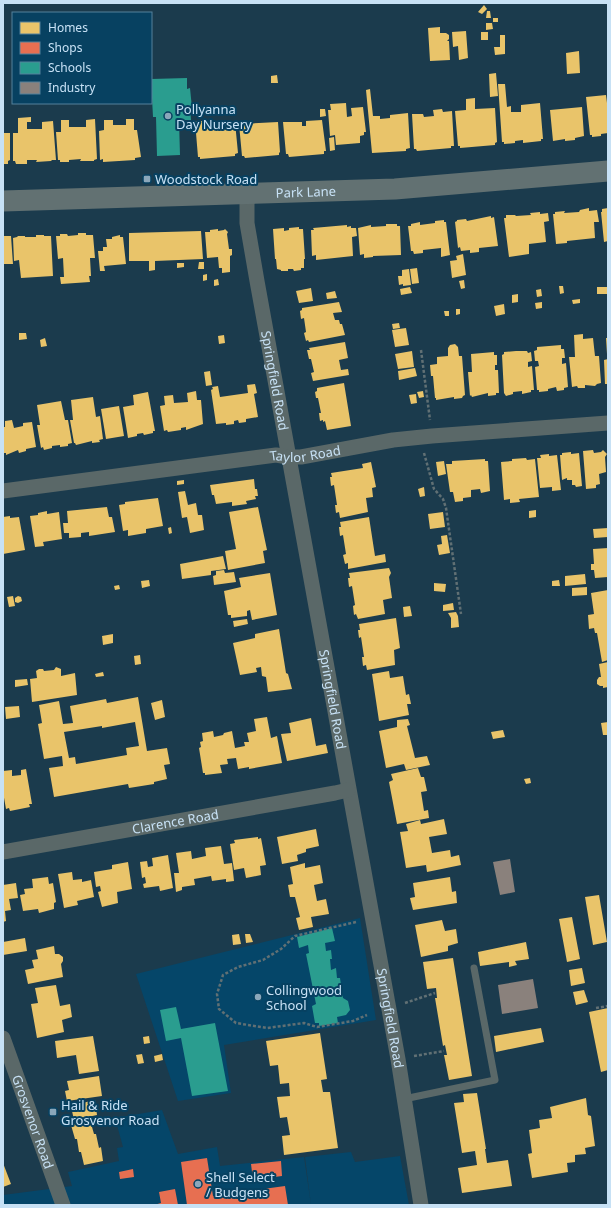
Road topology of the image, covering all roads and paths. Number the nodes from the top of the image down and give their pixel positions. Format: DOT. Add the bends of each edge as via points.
graph roads {
  1 [pos="608,171"];
  2 [pos="247,193"];
  3 [pos="3,201"];
  4 [pos="421,350"];
  5 [pos="608,423"];
  6 [pos="426,437"];
  7 [pos="288,457"];
  8 [pos="3,491"];
  9 [pos="461,614"];
  10 [pos="348,790"];
  11 [pos="3,852"];
  12 [pos="372,918"];
  13 [pos="474,968"];
  14 [pos="434,993"];
  15 [pos="608,1006"];
  16 [pos="388,1008"];
  17 [pos="596,1008"];
  18 [pos="367,1014"];
  19 [pos="3,1038"];
  20 [pos="444,1051"];
  21 [pos="398,1058"];
  22 [pos="404,1099"];
  23 [pos="63,1205"];
  24 [pos="421,1205"];
  1 -- 2 [label="main road, Park Lane" via="395,189"];
  2 -- 3 [label="main road, Park Lane"];
  2 -- 7 [label="street, Springfield Road" via="248,230"];
  4 -- 6 [label="path"];
  5 -- 6 [label="street, Taylor Road"];
  6 -- 7 [label="street, Taylor Road"];
  6 -- 9 [label="path" via="434,489 446,508"];
  7 -- 8 [label="street, Taylor Road" via="276,455"];
  7 -- 10 [label="street, Springfield Road"];
  10 -- 11 [label="street, Clarence Road"];
  10 -- 12 [label="street, Springfield Road"];
  12 -- 16 [label="street, Springfield Road"];
  12 -- 18 [label="path" via="295,936 263,960 238,967 223,975 217,994 219,1009 236,1023 267,1028 304,1023 317,1027 353,1021"];
  13 -- 22 [label="lane" via="495,1080"];
  14 -- 16 [label="path"];
  15 -- 17 [label="path"];
  16 -- 21 [label="street, Springfield Road"];
  19 -- 23 [label="street, Grosvenor Road"];
  20 -- 21 [label="path"];
  21 -- 22 [label="street, Springfield Road"];
  22 -- 24 [label="street, Springfield Road"];
}
